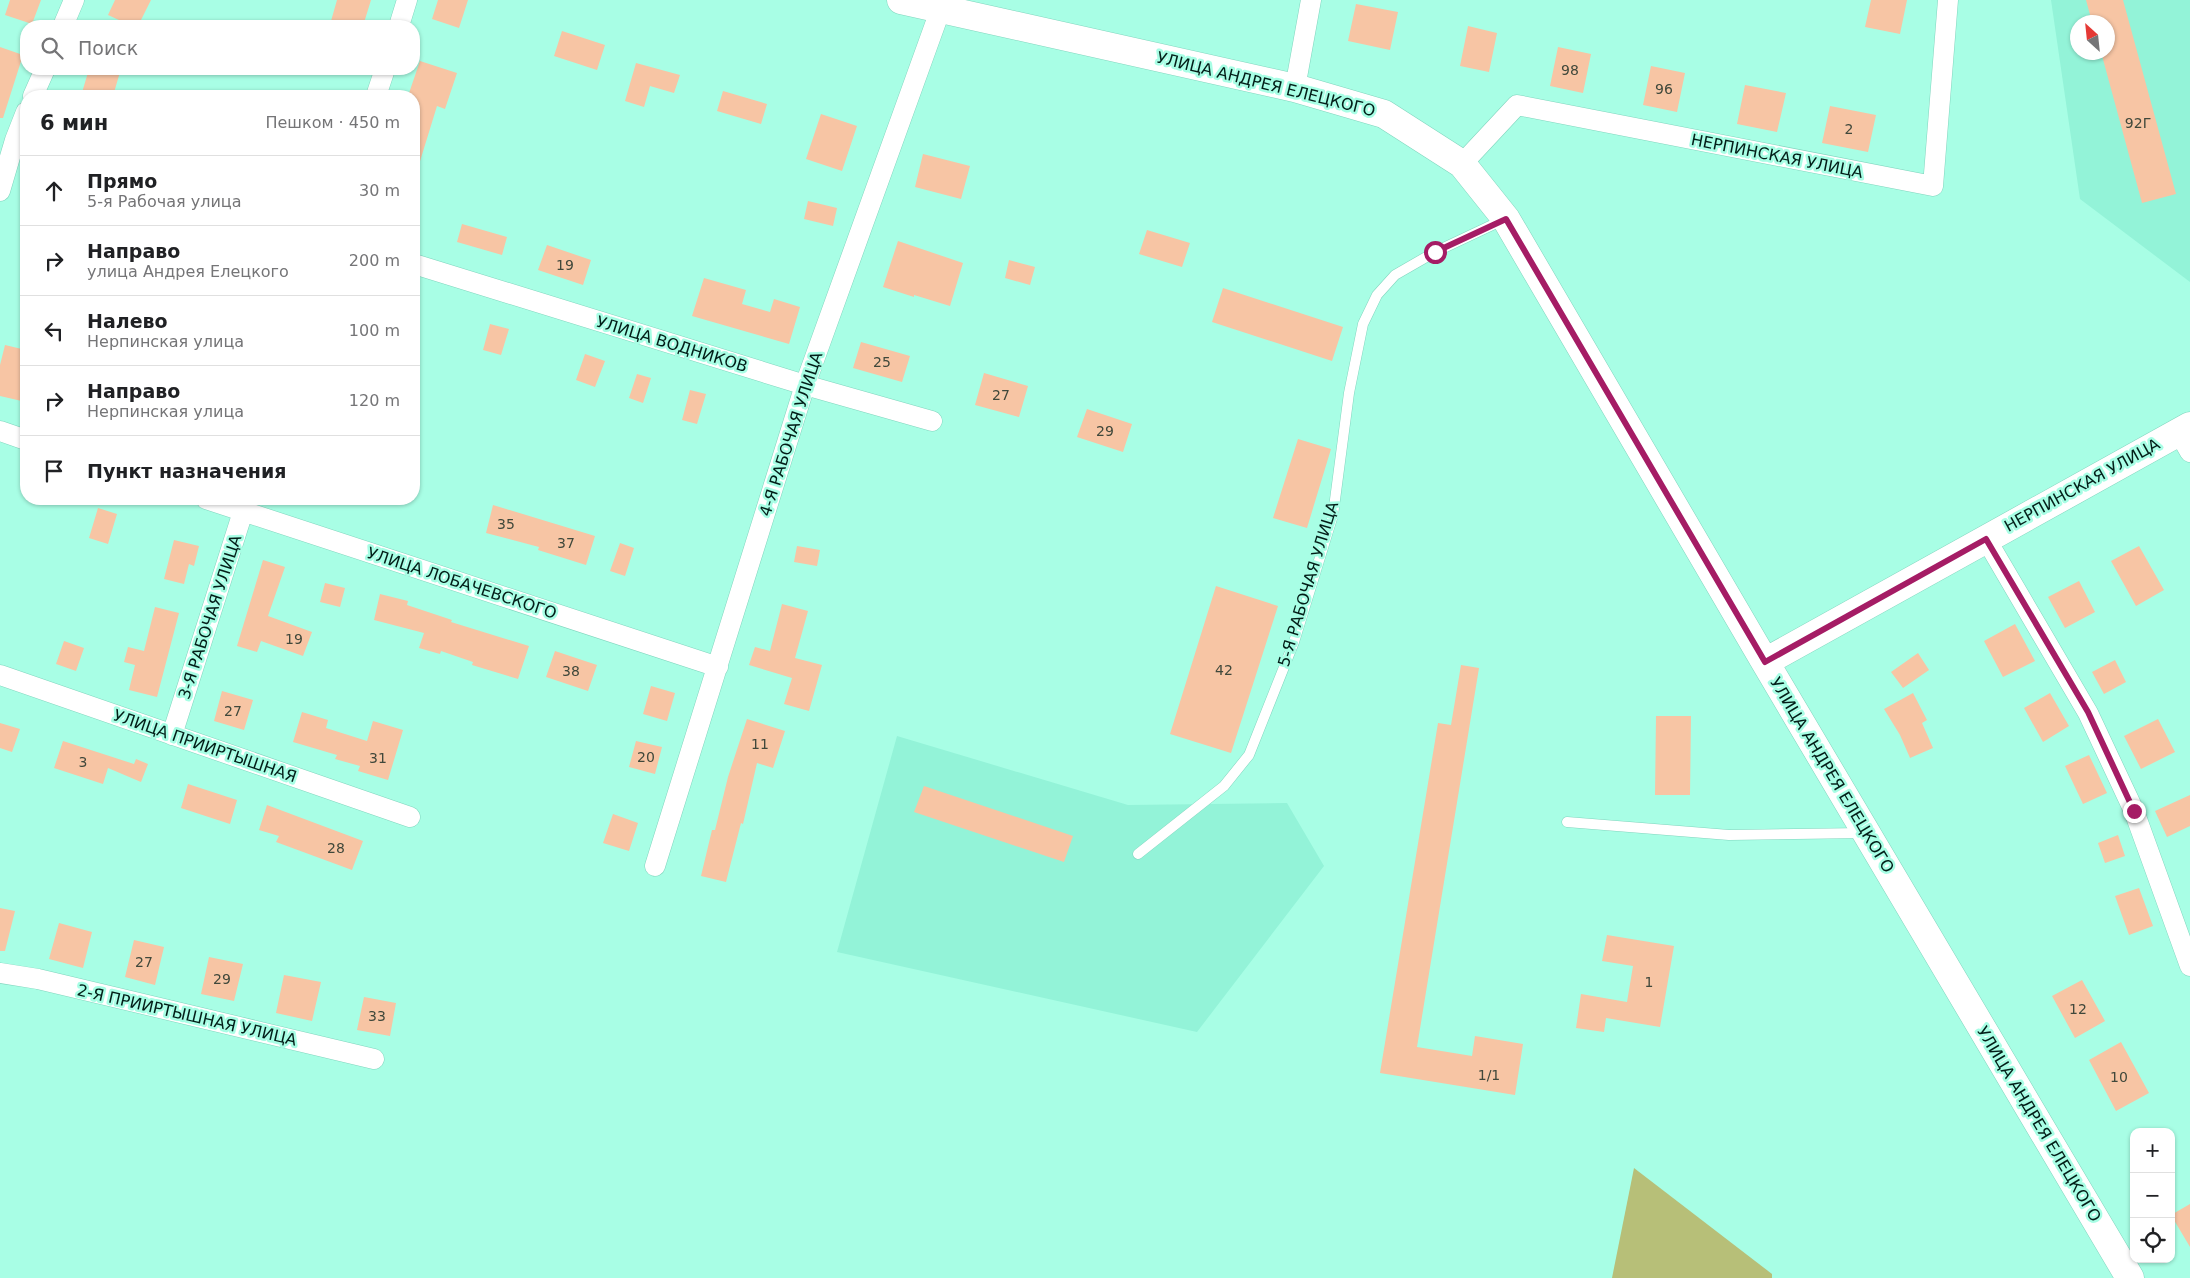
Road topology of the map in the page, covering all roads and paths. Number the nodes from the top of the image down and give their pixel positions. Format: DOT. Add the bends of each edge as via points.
graph roads {
  1 [pos="74,0"];
  2 [pos="407,0"];
  3 [pos="901,0"];
  4 [pos="1311,0"];
  5 [pos="1948,0"];
  6 [pos="941,8"];
  7 [pos="66,20"];
  8 [pos="401,20"];
  9 [pos="42,75"];
  10 [pos="383,75"];
  11 [pos="1295,88"];
  12 [pos="36,90"];
  13 [pos="378,90"];
  14 [pos="20,126"];
  15 [pos="14,139"];
  16 [pos="1462,164"];
  17 [pos="0,192"];
  18 [pos="1506,219"];
  19 [pos="420,266"];
  20 [pos="805,385"];
  21 [pos="932,421"];
  22 [pos="0,431"];
  23 [pos="2186,436"];
  24 [pos="20,438"];
  25 [pos="245,505"];
  26 [pos="1986,539"];
  27 [pos="1765,662"];
  28 [pos="718,667"];
  29 [pos="0,675"];
  30 [pos="172,735"];
  31 [pos="410,817"];
  32 [pos="1566,822"];
  33 [pos="1866,833"];
  34 [pos="1138,854"];
  35 [pos="655,866"];
  36 [pos="2190,966"];
  37 [pos="0,972"];
  38 [pos="374,1059"];
  39 [pos="2130,1278"];
  1 -- 7 [label="street"];
  2 -- 8 [label="street"];
  3 -- 6 [label="main road, УЛИЦА АНДРЕЯ ЕЛЕЦКОГО"];
  4 -- 11 [label="street"];
  5 -- 16 [label="street, НЕРПИНСКАЯ УЛИЦА" via="1933,186 1517,105"];
  6 -- 11 [label="main road, УЛИЦА АНДРЕЯ ЕЛЕЦКОГО"];
  6 -- 20 [label="street, 4-Я РАБОЧАЯ УЛИЦА"];
  9 -- 12 [label="street"];
  10 -- 13 [label="street"];
  11 -- 16 [label="main road, УЛИЦА АНДРЕЯ ЕЛЕЦКОГО" via="1384,114"];
  14 -- 15 [label="street"];
  15 -- 17 [label="street"];
  16 -- 18 [label="main road, УЛИЦА АНДРЕЯ ЕЛЕЦКОГО"];
  18 -- 27 [label="main road, УЛИЦА АНДРЕЯ ЕЛЕЦКОГО"];
  18 -- 34 [label="lane, 5-Я РАБОЧАЯ УЛИЦА" via="1435,252 1395,275 1377,295 1361,333 1349,393 1333,515 1294,642 1249,755 1224,786"];
  19 -- 20 [label="street, УЛИЦА ВОДНИКОВ"];
  20 -- 21 [label="street, УЛИЦА ВОДНИКОВ"];
  20 -- 28 [label="street, 4-Я РАБОЧАЯ УЛИЦА"];
  22 -- 24 [label="street"];
  23 -- 26 [label="main road, НЕРПИНСКАЯ УЛИЦА"];
  25 -- 28 [label="street, УЛИЦА ЛОБАЧЕВСКОГО"];
  25 -- 30 [label="street, 3-Я РАБОЧАЯ УЛИЦА"];
  26 -- 27 [label="main road, НЕРПИНСКАЯ УЛИЦА"];
  26 -- 36 [label="street, НЕРПИНСКАЯ УЛИЦА" via="2088,712 2134,811"];
  27 -- 33 [label="main road, УЛИЦА АНДРЕЯ ЕЛЕЦКОГО"];
  28 -- 35 [label="street, 4-Я РАБОЧАЯ УЛИЦА"];
  29 -- 30 [label="street, УЛИЦА ПРИИРТЫШНАЯ"];
  30 -- 31 [label="street, УЛИЦА ПРИИРТЫШНАЯ"];
  32 -- 33 [label="lane" via="1729,835"];
  33 -- 39 [label="main road, УЛИЦА АНДРЕЯ ЕЛЕЦКОГО"];
  37 -- 38 [label="street, 2-Я ПРИИРТЫШНАЯ УЛИЦА"];
}
